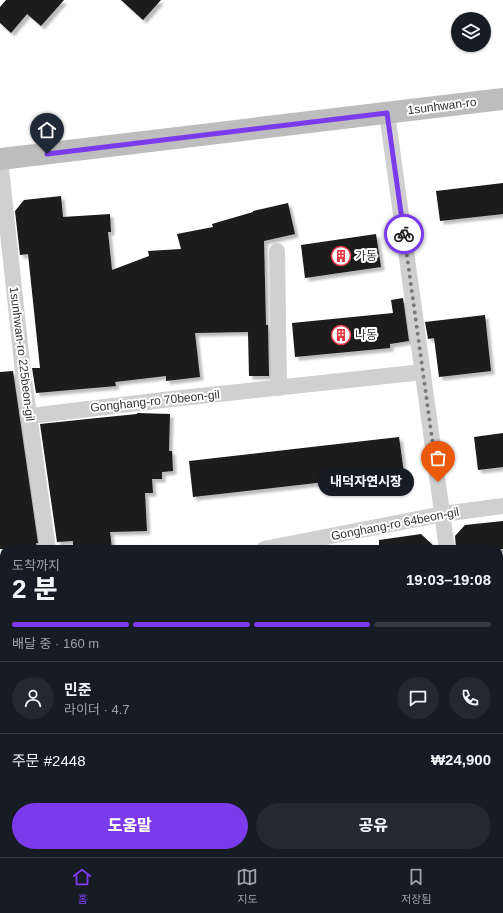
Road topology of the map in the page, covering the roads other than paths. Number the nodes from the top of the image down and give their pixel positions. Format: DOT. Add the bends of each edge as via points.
graph roads {
  1 [pos="503,99"];
  2 [pos="387,113"];
  3 [pos="0,159"];
  4 [pos="277,251"];
  5 [pos="423,372"];
  6 [pos="280,388"];
  7 [pos="30,416"];
  8 [pos="503,506"];
  9 [pos="443,514"];
  10 [pos="47,545"];
  11 [pos="284,545"];
  12 [pos="447,545"];
  1 -- 2 [label="main road, 1sunhwan-ro"];
  2 -- 3 [label="main road, 1sunhwan-ro"];
  2 -- 5 [label="street"];
  3 -- 7 [label="street, 1sunhwan-ro 225beon-gil"];
  4 -- 6 [label="street"];
  5 -- 6 [label="street, Gonghang-ro 70beon-gil"];
  5 -- 9 [label="street"];
  6 -- 7 [label="street, Gonghang-ro 70beon-gil"];
  7 -- 10 [label="street, 1sunhwan-ro 225beon-gil"];
  8 -- 9 [label="street, Gonghang-ro 64beon-gil"];
  9 -- 11 [label="street, Gonghang-ro 64beon-gil"];
  9 -- 12 [label="street"];
}
